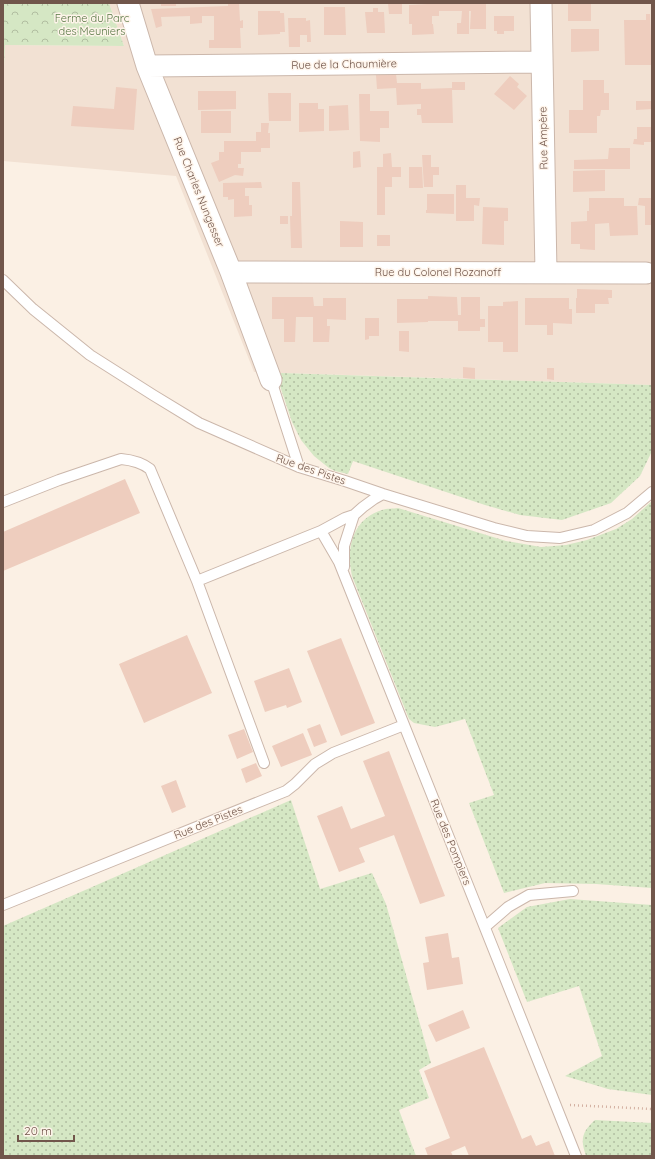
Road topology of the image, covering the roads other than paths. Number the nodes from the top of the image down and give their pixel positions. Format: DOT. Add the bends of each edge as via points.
graph roads {
  1 [pos="128,3"];
  2 [pos="541,3"];
  3 [pos="542,62"];
  4 [pos="147,66"];
  5 [pos="231,272"];
  6 [pos="546,272"];
  7 [pos="646,273"];
  8 [pos="3,280"];
  9 [pos="271,380"];
  10 [pos="298,467"];
  11 [pos="652,492"];
  12 [pos="383,494"];
  13 [pos="3,502"];
  14 [pos="354,515"];
  15 [pos="321,531"];
  16 [pos="346,580"];
  17 [pos="197,581"];
  18 [pos="404,725"];
  19 [pos="264,763"];
  20 [pos="574,890"];
  21 [pos="3,905"];
  22 [pos="485,927"];
  23 [pos="576,1156"];
  1 -- 4 [label="street, Rue Charles Nungesser"];
  2 -- 3 [label="street, Rue Ampère"];
  3 -- 4 [label="street, Rue de la Chaumière"];
  3 -- 6 [label="street, Rue Ampère"];
  4 -- 5 [label="street, Rue Charles Nungesser"];
  5 -- 6 [label="street, Rue du Colonel Rozanoff"];
  5 -- 9 [label="street, Rue Charles Nungesser"];
  6 -- 7 [label="street, Rue du Colonel Rozanoff"];
  8 -- 10 [label="lane, Rue des Pistes" via="33,309 90,355 153,395 199,423"];
  9 -- 10 [label="lane"];
  10 -- 12 [label="lane, Rue des Pistes"];
  11 -- 12 [label="lane, Rue des Pistes" via="627,513 594,530 560,538 527,536 494,528"];
  12 -- 14 [label="lane"];
  13 -- 17 [label="lane" via="120,459 138,462 150,469"];
  14 -- 15 [label="lane"];
  14 -- 16 [label="lane" via="344,546"];
  15 -- 16 [label="lane, Rue des Pompiers" via="336,555"];
  15 -- 17 [label="lane"];
  16 -- 18 [label="lane, Rue des Pompiers"];
  17 -- 19 [label="lane"];
  18 -- 21 [label="lane, Rue des Pistes" via="333,752 315,764 286,791"];
  18 -- 22 [label="lane, Rue des Pompiers"];
  20 -- 22 [label="lane" via="529,896 508,907"];
  22 -- 23 [label="lane, Rue des Pompiers"];
}
